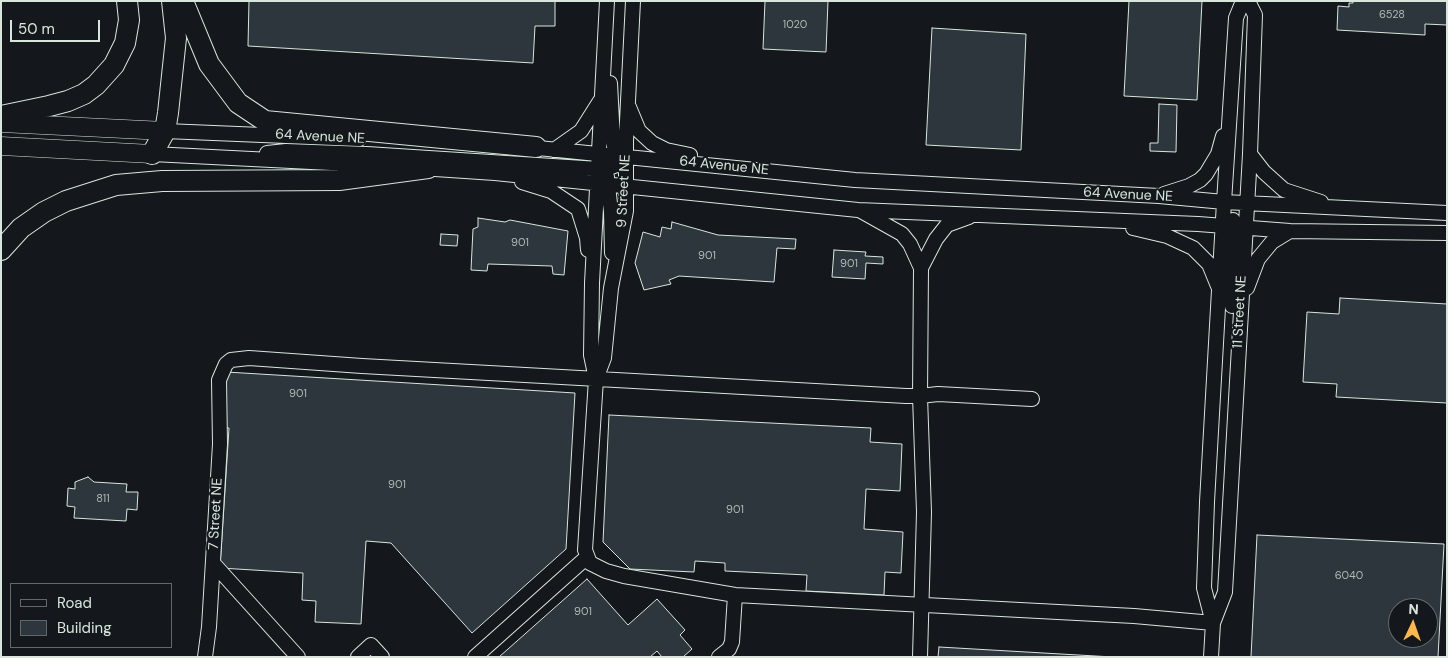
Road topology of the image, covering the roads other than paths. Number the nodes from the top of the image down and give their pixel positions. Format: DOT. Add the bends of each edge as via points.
graph roads {
  1 [pos="127,1"];
  2 [pos="172,1"];
  3 [pos="183,1"];
  4 [pos="608,1"];
  5 [pos="633,1"];
  6 [pos="1243,1"];
  7 [pos="1248,1"];
  8 [pos="606,19"];
  9 [pos="602,98"];
  10 [pos="628,104"];
  11 [pos="1231,112"];
  12 [pos="1,116"];
  13 [pos="1,123"];
  14 [pos="165,130"];
  15 [pos="1,146"];
  16 [pos="545,148"];
  17 [pos="152,154"];
  18 [pos="599,154"];
  19 [pos="1250,154"];
  20 [pos="223,157"];
  21 [pos="613,163"];
  22 [pos="428,168"];
  23 [pos="495,173"];
  24 [pos="811,175"];
  25 [pos="603,184"];
  26 [pos="627,186"];
  27 [pos="1159,196"];
  28 [pos="1224,202"];
  29 [pos="1246,203"];
  30 [pos="1349,209"];
  31 [pos="858,210"];
  32 [pos="1447,213"];
  33 [pos="976,214"];
  34 [pos="1103,221"];
  35 [pos="1234,227"];
  36 [pos="1290,231"];
  37 [pos="1447,233"];
  38 [pos="1,250"];
  39 [pos="921,268"];
  40 [pos="592,282"];
  41 [pos="611,288"];
  42 [pos="1220,289"];
  43 [pos="1241,310"];
  44 [pos="596,379"];
  45 [pos="920,396"];
  46 [pos="1032,399"];
  47 [pos="1234,432"];
  48 [pos="587,558"];
  49 [pos="213,563"];
  50 [pos="735,595"];
  51 [pos="922,605"];
  52 [pos="1213,622"];
  53 [pos="205,657"];
  54 [pos="298,657"];
  55 [pos="358,657"];
  56 [pos="382,657"];
  57 [pos="475,657"];
  58 [pos="719,657"];
  59 [pos="920,657"];
  60 [pos="1211,657"];
  1 -- 12 [label="highway" via="124,43 114,65 96,85 68,101"];
  2 -- 14 [label="highway" via="176,38"];
  3 -- 16 [label="highway" via="209,64 238,103 264,121"];
  4 -- 8 [label="street, 9 Street NE"];
  5 -- 10 [label="street, 9 Street NE"];
  6 -- 11 [label="street" via="1236,18"];
  7 -- 19 [label="street, 11 Street NE" via="1255,15"];
  8 -- 9 [label="street, 9 Street NE"];
  8 -- 21 [label="street"];
  9 -- 16 [label="street" via="581,132"];
  9 -- 18 [label="street, 9 Street NE"];
  10 -- 21 [label="street, 9 Street NE"];
  10 -- 24 [label="street" via="644,136 666,150 786,164"];
  11 -- 27 [label="street" via="1218,154 1206,174 1189,186"];
  11 -- 28 [label="street"];
  13 -- 14 [label="main road, 64 Avenue NE"];
  14 -- 16 [label="street, 64 Avenue NE"];
  14 -- 17 [label="highway"];
  15 -- 17 [label="main road, 64 Avenue NE"];
  16 -- 18 [label="street, 64 Avenue NE"];
  17 -- 20 [label="street, 64 Avenue NE"];
  18 -- 21 [label="street, 9 Street NE"];
  19 -- 29 [label="street, 11 Street NE"];
  19 -- 30 [label="street" via="1284,190"];
  20 -- 21 [label="street, 64 Avenue NE" via="286,151"];
  20 -- 22 [label="street, 64 Avenue NE"];
  21 -- 24 [label="street, 64 Avenue NE"];
  21 -- 25 [label="street, 9 Street NE"];
  21 -- 26 [label="street, 9 Street NE"];
  22 -- 23 [label="street, 64 Avenue NE"];
  22 -- 38 [label="highway" via="339,180 162,181 116,186 66,201 44,212 22,228"];
  23 -- 25 [label="street, 64 Avenue NE"];
  23 -- 40 [label="street" via="551,191 578,209 587,238"];
  24 -- 27 [label="street, 64 Avenue NE"];
  25 -- 26 [label="street, 64 Avenue NE"];
  25 -- 40 [label="street, 9 Street NE"];
  25 -- 41 [label="street" via="612,230"];
  26 -- 31 [label="street, 64 Avenue NE"];
  26 -- 41 [label="street, 9 Street NE" via="624,223"];
  27 -- 28 [label="street, 64 Avenue NE"];
  28 -- 29 [label="street, 64 Avenue NE"];
  28 -- 35 [label="street"];
  29 -- 30 [label="street, 64 Avenue NE"];
  29 -- 35 [label="street, 11 Street NE"];
  30 -- 32 [label="street, 64 Avenue NE"];
  31 -- 33 [label="street, 64 Avenue NE"];
  31 -- 39 [label="street" via="902,234"];
  33 -- 34 [label="street, 64 Avenue NE"];
  33 -- 39 [label="street" via="947,225"];
  34 -- 35 [label="street, 64 Avenue NE"];
  34 -- 42 [label="street" via="1167,236 1193,248 1209,264"];
  35 -- 36 [label="street, 64 Avenue NE"];
  35 -- 42 [label="street, 11 Street NE"];
  35 -- 43 [label="street, 11 Street NE"];
  35 -- 47 [label="street"];
  36 -- 37 [label="street, 64 Avenue NE"];
  36 -- 43 [label="street" via="1272,242 1258,259"];
  39 -- 45 [label="street"];
  40 -- 44 [label="street, 9 Street NE" via="591,356"];
  41 -- 44 [label="street, 9 Street NE" via="604,358"];
  42 -- 52 [label="street, 11 Street NE" via="1204,588"];
  43 -- 47 [label="street, 11 Street NE"];
  44 -- 45 [label="street"];
  44 -- 48 [label="street, 9 Street NE"];
  44 -- 49 [label="street, 7 Street NE" via="231,360 221,372 218,390 220,444"];
  45 -- 46 [label="street"];
  45 -- 51 [label="street" via="924,512"];
  47 -- 52 [label="street, 11 Street NE" via="1225,592"];
  48 -- 50 [label="street" via="597,568 624,576"];
  48 -- 57 [label="street"];
  49 -- 53 [label="street, 7 Street NE"];
  49 -- 54 [label="street"];
  50 -- 51 [label="street"];
  50 -- 58 [label="street" via="732,642"];
  51 -- 52 [label="street"];
  51 -- 59 [label="street"];
  52 -- 60 [label="street, 11 Street NE"];
  55 -- 56 [label="street" via="371,645"];
}
